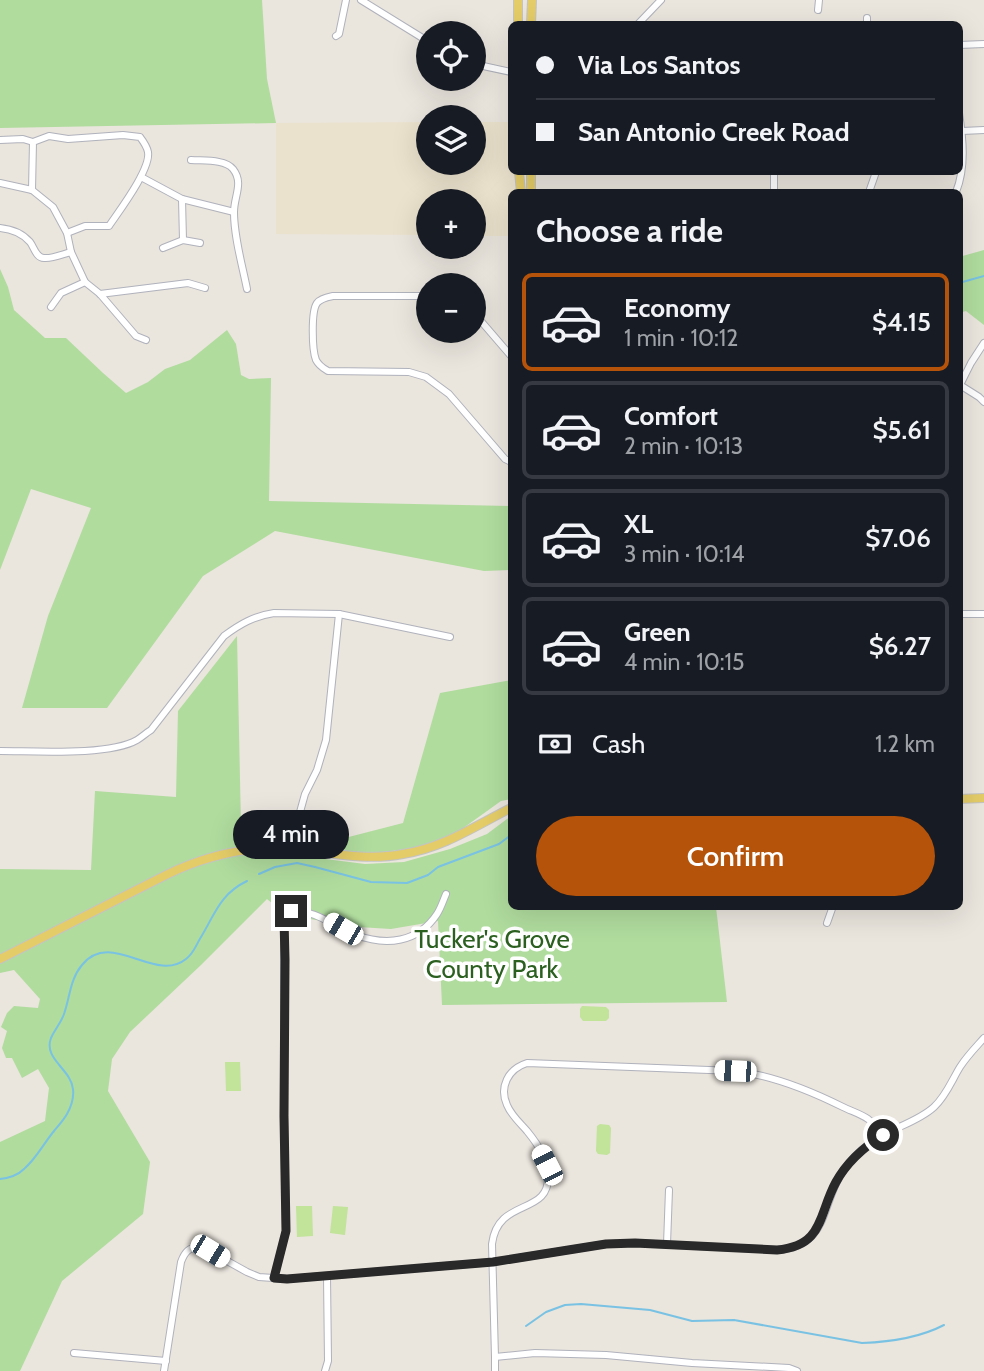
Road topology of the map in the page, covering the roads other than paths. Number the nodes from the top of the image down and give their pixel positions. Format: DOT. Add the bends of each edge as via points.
graph roads {
  1 [pos="346,0"];
  2 [pos="360,0"];
  3 [pos="518,0"];
  4 [pos="531,0"];
  5 [pos="661,0"];
  6 [pos="819,0"];
  7 [pos="818,10"];
  8 [pos="518,21"];
  9 [pos="531,21"];
  10 [pos="641,21"];
  11 [pos="416,34"];
  12 [pos="337,36"];
  13 [pos="984,44"];
  14 [pos="963,45"];
  15 [pos="486,67"];
  16 [pos="508,71"];
  17 [pos="984,130"];
  18 [pos="963,131"];
  19 [pos="0,140"];
  20 [pos="33,142"];
  21 [pos="191,160"];
  22 [pos="141,177"];
  23 [pos="0,183"];
  24 [pos="33,190"];
  25 [pos="182,199"];
  26 [pos="234,212"];
  27 [pos="0,228"];
  28 [pos="67,233"];
  29 [pos="183,240"];
  30 [pos="200,243"];
  31 [pos="163,248"];
  32 [pos="71,252"];
  33 [pos="85,282"];
  34 [pos="205,288"];
  35 [pos="247,289"];
  36 [pos="100,294"];
  37 [pos="416,296"];
  38 [pos="51,307"];
  39 [pos="486,326"];
  40 [pos="146,340"];
  41 [pos="984,343"];
  42 [pos="508,350"];
  43 [pos="963,378"];
  44 [pos="963,388"];
  45 [pos="984,402"];
  46 [pos="508,460"];
  47 [pos="339,614"];
  48 [pos="963,614"];
  49 [pos="984,614"];
  50 [pos="450,637"];
  51 [pos="0,751"];
  52 [pos="984,798"];
  53 [pos="963,799"];
  54 [pos="508,810"];
  55 [pos="295,849"];
  56 [pos="446,894"];
  57 [pos="832,910"];
  58 [pos="827,923"];
  59 [pos="0,959"];
  60 [pos="984,1038"];
  61 [pos="883,1135"];
  62 [pos="669,1190"];
  63 [pos="667,1244"];
  64 [pos="493,1262"];
  65 [pos="327,1276"];
  66 [pos="274,1278"];
  67 [pos="74,1353"];
  68 [pos="495,1357"];
  69 [pos="166,1361"];
  70 [pos="164,1371"];
  71 [pos="325,1371"];
  72 [pos="495,1371"];
  73 [pos="797,1371"];
  1 -- 12 [label="street"];
  2 -- 11 [label="street"];
  3 -- 8 [label="main road"];
  4 -- 9 [label="main road"];
  5 -- 10 [label="street"];
  6 -- 7 [label="street"];
  13 -- 14 [label="street"];
  15 -- 16 [label="street"];
  17 -- 18 [label="street"];
  19 -- 20 [label="street"];
  20 -- 22 [label="street" via="49,136 140,137 148,150"];
  20 -- 24 [label="street"];
  21 -- 26 [label="street" via="232,167 239,181"];
  22 -- 25 [label="street"];
  22 -- 28 [label="street" via="109,226 85,226"];
  23 -- 24 [label="street"];
  24 -- 28 [label="street" via="53,208"];
  25 -- 26 [label="street"];
  25 -- 29 [label="street"];
  26 -- 35 [label="street"];
  27 -- 32 [label="street" via="19,233 39,257"];
  28 -- 32 [label="street"];
  29 -- 30 [label="street"];
  29 -- 31 [label="street"];
  32 -- 33 [label="street"];
  33 -- 36 [label="street"];
  33 -- 38 [label="street" via="61,293"];
  34 -- 36 [label="street" via="188,283"];
  36 -- 40 [label="street" via="136,336"];
  37 -- 46 [label="street" via="323,298 313,316 317,361 328,371 426,377 449,394"];
  39 -- 42 [label="street"];
  41 -- 43 [label="street"];
  44 -- 45 [label="street"];
  47 -- 50 [label="street"];
  47 -- 51 [label="street" via="274,612 240,624 225,636 151,730 130,744 102,750"];
  47 -- 55 [label="street" via="326,740 305,794"];
  48 -- 49 [label="street"];
  52 -- 53 [label="main road"];
  54 -- 55 [label="main road" via="446,842 401,855 350,857"];
  55 -- 59 [label="main road" via="237,850 190,863"];
  56 -- 66 [label="street" via="427,927 392,941 357,936 313,913 291,911 284,919 286,1231"];
  57 -- 58 [label="street"];
  60 -- 61 [label="street" via="934,1107"];
  61 -- 63 [label="street" via="852,1158 835,1183 817,1230 800,1245 777,1250"];
  61 -- 64 [label="street" via="869,1119 832,1101 753,1073 527,1063 508,1077 504,1097 536,1145 549,1175 536,1202 511,1212 496,1226"];
  62 -- 63 [label="street"];
  63 -- 64 [label="street" via="606,1244"];
  64 -- 65 [label="street"];
  64 -- 68 [label="street"];
  65 -- 66 [label="street"];
  65 -- 71 [label="street"];
  66 -- 69 [label="street" via="247,1272 200,1246 187,1250 181,1262"];
  67 -- 69 [label="street"];
  68 -- 72 [label="street"];
  68 -- 73 [label="street" via="606,1355"];
  69 -- 70 [label="street"];
}
